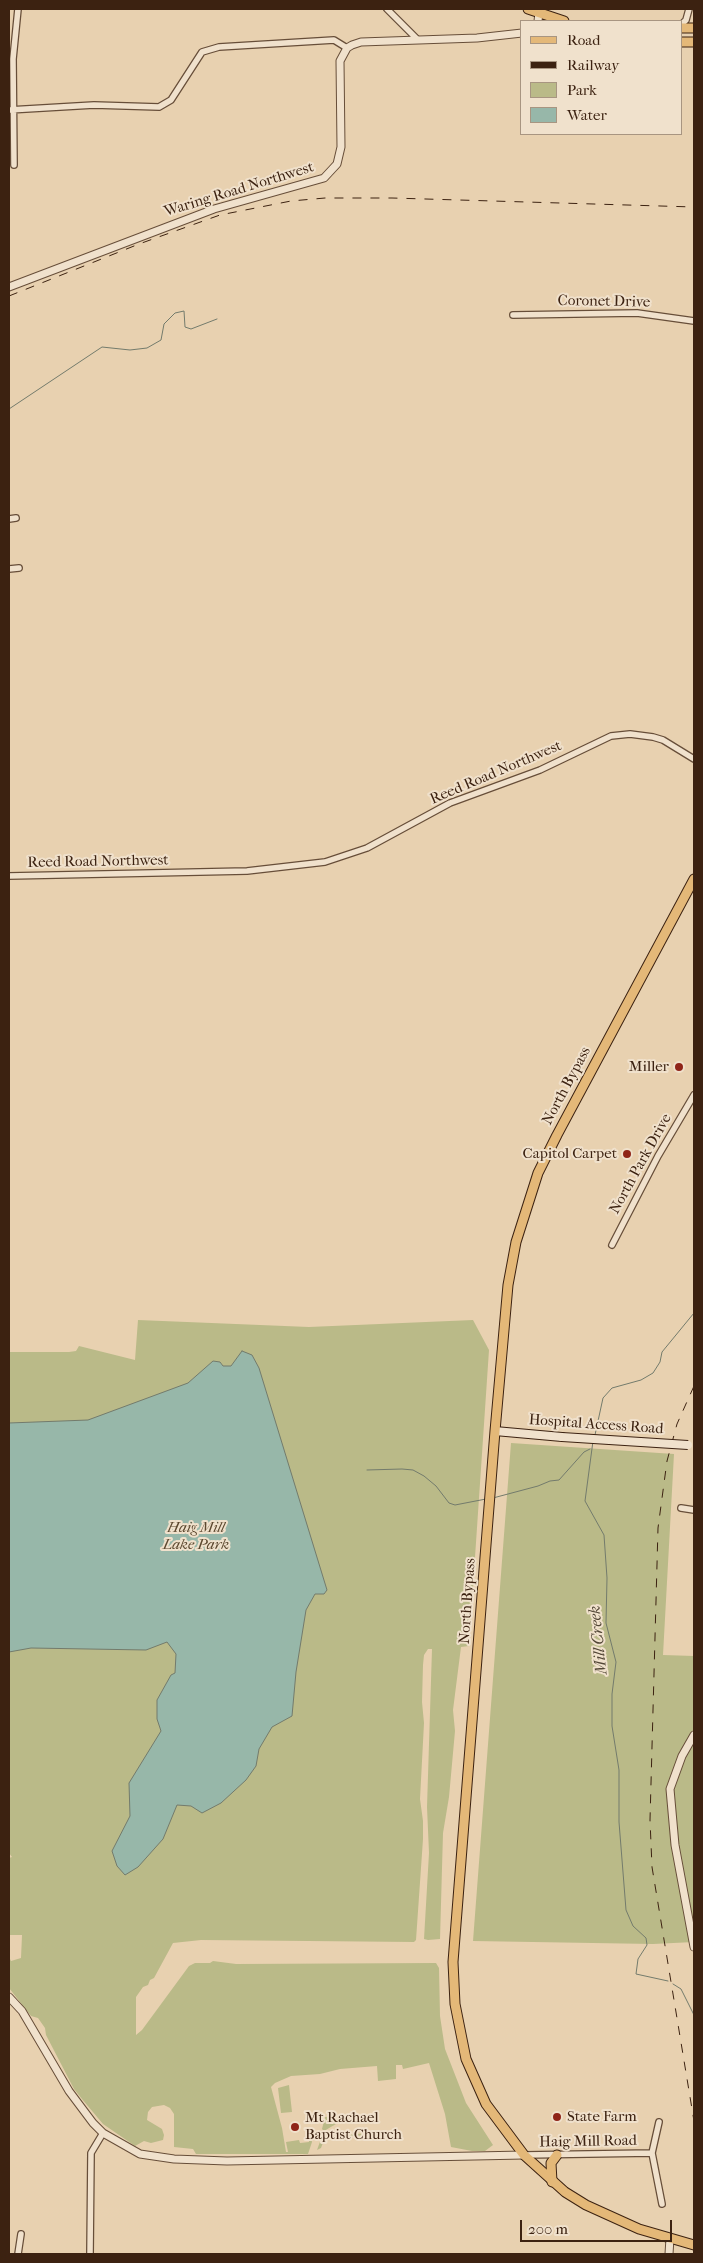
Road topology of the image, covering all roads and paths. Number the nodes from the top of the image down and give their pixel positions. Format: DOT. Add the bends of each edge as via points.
graph roads {
  1 [pos="18,9"];
  2 [pos="387,9"];
  3 [pos="528,9"];
  4 [pos="689,9"];
  5 [pos="538,14"];
  6 [pos="560,20"];
  7 [pos="683,24"];
  8 [pos="520,33"];
  9 [pos="417,39"];
  10 [pos="347,48"];
  11 [pos="11,109"];
  12 [pos="14,165"];
  13 [pos="9,287"];
  14 [pos="513,315"];
  15 [pos="694,321"];
  16 [pos="9,518"];
  17 [pos="16,518"];
  18 [pos="19,568"];
  19 [pos="9,569"];
  20 [pos="694,759"];
  21 [pos="9,876"];
  22 [pos="694,879"];
  23 [pos="694,1095"];
  24 [pos="612,1245"];
  25 [pos="495,1431"];
  26 [pos="691,1446"];
  27 [pos="681,1508"];
  28 [pos="694,1510"];
  29 [pos="694,1735"];
  30 [pos="694,1947"];
  31 [pos="9,1997"];
  32 [pos="659,2122"];
  33 [pos="103,2133"];
  34 [pos="652,2153"];
  35 [pos="524,2155"];
  36 [pos="557,2155"];
  37 [pos="552,2182"];
  38 [pos="662,2204"];
  39 [pos="21,2234"];
  40 [pos="670,2238"];
  41 [pos="694,2245"];
  42 [pos="18,2254"];
  43 [pos="90,2254"];
  44 [pos="668,2254"];
  1 -- 11 [label="street"];
  2 -- 9 [label="street"];
  3 -- 5 [label="main road"];
  4 -- 7 [label="street"];
  5 -- 6 [label="main road"];
  8 -- 9 [label="street"];
  9 -- 10 [label="street" via="361,42"];
  10 -- 11 [label="street" via="334,40 219,47 202,52 171,100 159,107 94,105"];
  10 -- 13 [label="street, Waring Road Northwest" via="340,66 341,147 337,164 324,178 214,209"];
  11 -- 12 [label="street"];
  14 -- 15 [label="street, Coronet Drive" via="637,313"];
  16 -- 17 [label="street"];
  18 -- 19 [label="street"];
  20 -- 21 [label="street, Reed Road Northwest" via="653,737 637,734 611,736 540,770 450,803 367,848 325,862 247,871"];
  22 -- 25 [label="main road, North Bypass" via="538,1173 516,1242 508,1285"];
  23 -- 24 [label="street, North Park Drive"];
  25 -- 26 [label="main road, Hospital Access Road, bridge"];
  25 -- 35 [label="main road, North Bypass" via="454,1962 455,2004 473,2077 486,2104"];
  27 -- 28 [label="street"];
  29 -- 30 [label="street" via="670,1789 675,1845"];
  31 -- 33 [label="street" via="22,2010 73,2096"];
  32 -- 34 [label="street"];
  33 -- 35 [label="street" via="140,2154 174,2159"];
  33 -- 43 [label="street" via="91,2153"];
  34 -- 36 [label="street, Haig Mill Road"];
  34 -- 38 [label="street"];
  35 -- 36 [label="street, Haig Mill Road"];
  35 -- 37 [label="main road, North Bypass"];
  36 -- 37 [label="main road" via="551,2163"];
  37 -- 40 [label="main road, North Bypass" via="611,2218"];
  39 -- 42 [label="street"];
  40 -- 41 [label="main road, North Bypass"];
  40 -- 44 [label="street"];
}
